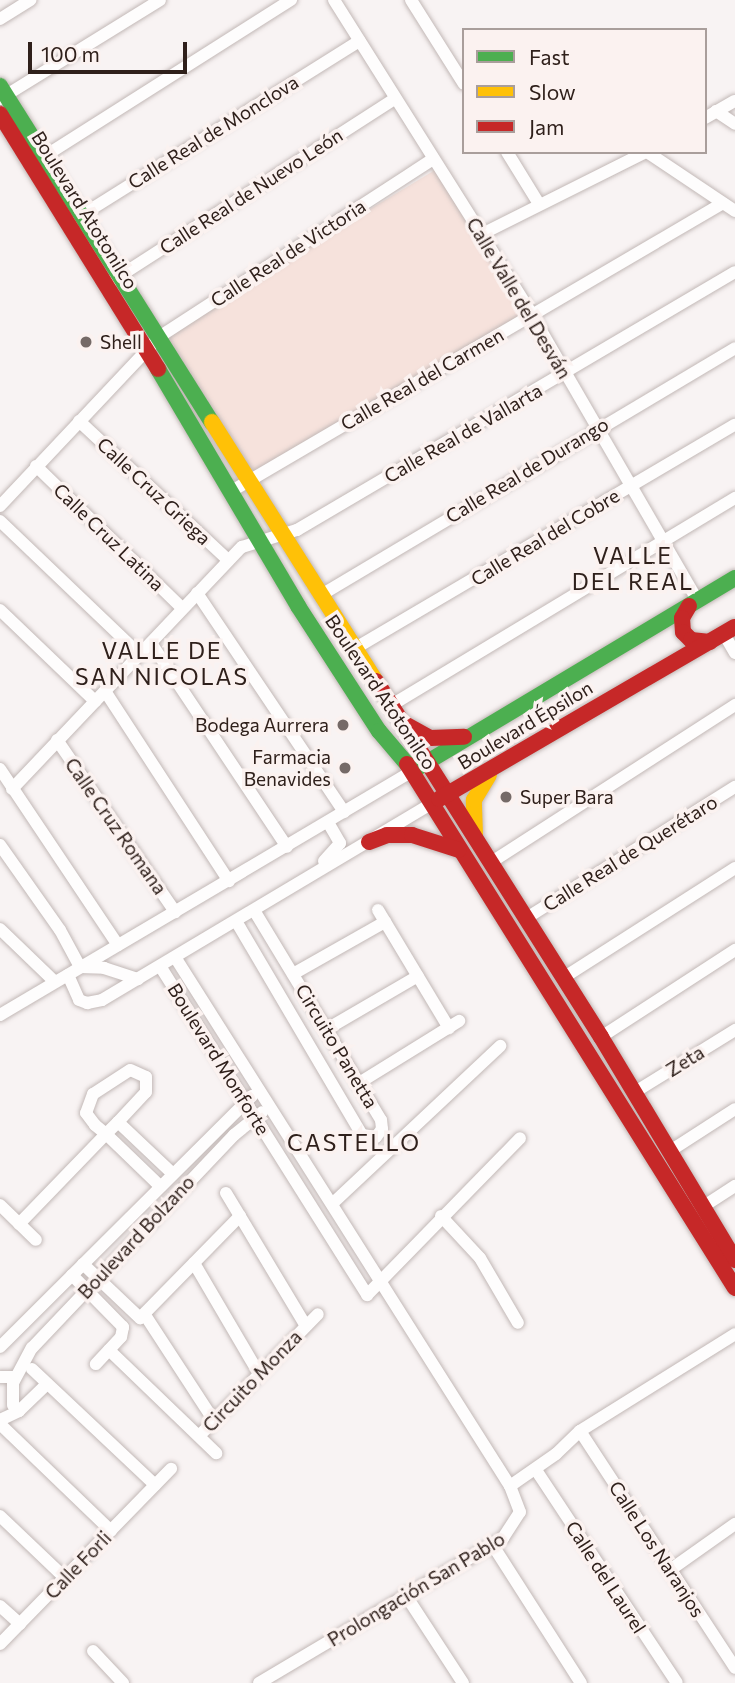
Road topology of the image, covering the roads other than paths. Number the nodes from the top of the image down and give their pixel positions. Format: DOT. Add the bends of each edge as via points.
graph roads {
  1 [pos="30,0"];
  2 [pos="160,0"];
  3 [pos="291,0"];
  4 [pos="334,0"];
  5 [pos="411,0"];
  6 [pos="0,19"];
  7 [pos="359,41"];
  8 [pos="462,81"];
  9 [pos="2,94"];
  10 [pos="394,99"];
  11 [pos="735,101"];
  12 [pos="711,114"];
  13 [pos="1,120"];
  14 [pos="735,124"];
  15 [pos="508,154"];
  16 [pos="642,154"];
  17 [pos="649,154"];
  18 [pos="433,159"];
  19 [pos="38,161"];
  20 [pos="723,203"];
  21 [pos="540,204"];
  22 [pos="735,211"];
  23 [pos="74,220"];
  24 [pos="482,234"];
  25 [pos="735,272"];
  26 [pos="113,280"];
  27 [pos="531,316"];
  28 [pos="159,337"];
  29 [pos="735,348"];
  30 [pos="147,352"];
  31 [pos="564,373"];
  32 [pos="79,421"];
  33 [pos="735,425"];
  34 [pos="596,429"];
  35 [pos="36,466"];
  36 [pos="248,480"];
  37 [pos="630,487"];
  38 [pos="230,492"];
  39 [pos="735,498"];
  40 [pos="0,506"];
  41 [pos="0,521"];
  42 [pos="284,536"];
  43 [pos="258,540"];
  44 [pos="663,541"];
  45 [pos="228,560"];
  46 [pos="735,578"];
  47 [pos="197,593"];
  48 [pos="321,595"];
  49 [pos="694,602"];
  50 [pos="182,608"];
  51 [pos="0,610"];
  52 [pos="723,634"];
  53 [pos="151,643"];
  54 [pos="355,649"];
  55 [pos="735,653"];
  56 [pos="140,655"];
  57 [pos="105,691"];
  58 [pos="95,701"];
  59 [pos="735,705"];
  60 [pos="394,712"];
  61 [pos="470,736"];
  62 [pos="57,740"];
  63 [pos="426,763"];
  64 [pos="495,768"];
  65 [pos="0,769"];
  66 [pos="411,772"];
  67 [pos="735,787"];
  68 [pos="12,789"];
  69 [pos="446,795"];
  70 [pos="431,804"];
  71 [pos="344,812"];
  72 [pos="328,822"];
  73 [pos="369,842"];
  74 [pos="0,845"];
  75 [pos="287,846"];
  76 [pos="480,847"];
  77 [pos="459,850"];
  78 [pos="490,863"];
  79 [pos="735,868"];
  80 [pos="229,881"];
  81 [pos="259,907"];
  82 [pos="378,910"];
  83 [pos="175,912"];
  84 [pos="525,919"];
  85 [pos="236,921"];
  86 [pos="385,922"];
  87 [pos="0,929"];
  88 [pos="118,945"];
  89 [pos="735,950"];
  90 [pos="175,957"];
  91 [pos="160,966"];
  92 [pos="80,967"];
  93 [pos="293,974"];
  94 [pos="68,975"];
  95 [pos="418,976"];
  96 [pos="563,978"];
  97 [pos="138,979"];
  98 [pos="55,982"];
  99 [pos="0,1015"];
  100 [pos="327,1029"];
  101 [pos="735,1030"];
  102 [pos="601,1037"];
  103 [pos="500,1046"];
  104 [pos="359,1083"];
  105 [pos="258,1092"];
  106 [pos="635,1092"];
  107 [pos="245,1101"];
  108 [pos="269,1108"];
  109 [pos="735,1109"];
  110 [pos="256,1117"];
  111 [pos="118,1122"];
  112 [pos="106,1135"];
  113 [pos="520,1138"];
  114 [pos="670,1151"];
  115 [pos="172,1173"];
  116 [pos="159,1185"];
  117 [pos="735,1186"];
  118 [pos="226,1193"];
  119 [pos="332,1204"];
  120 [pos="0,1205"];
  121 [pos="704,1206"];
  122 [pos="240,1216"];
  123 [pos="440,1216"];
  124 [pos="19,1224"];
  125 [pos="36,1240"];
  126 [pos="83,1264"];
  127 [pos="194,1264"];
  128 [pos="732,1266"];
  129 [pos="72,1275"];
  130 [pos="97,1279"];
  131 [pos="384,1282"];
  132 [pos="735,1288"];
  133 [pos="86,1290"];
  134 [pos="145,1314"];
  135 [pos="318,1314"];
  136 [pos="518,1323"];
  137 [pos="306,1326"];
  138 [pos="735,1334"];
  139 [pos="0,1347"];
  140 [pos="108,1350"];
  141 [pos="96,1364"];
  142 [pos="32,1369"];
  143 [pos="259,1374"];
  144 [pos="0,1377"];
  145 [pos="15,1377"];
  146 [pos="47,1384"];
  147 [pos="19,1411"];
  148 [pos="214,1421"];
  149 [pos="0,1422"];
  150 [pos="580,1431"];
  151 [pos="199,1436"];
  152 [pos="216,1453"];
  153 [pos="171,1469"];
  154 [pos="536,1470"];
  155 [pos="155,1485"];
  156 [pos="510,1486"];
  157 [pos="0,1516"];
  158 [pos="735,1524"];
  159 [pos="111,1531"];
  160 [pos="492,1544"];
  161 [pos="670,1570"];
  162 [pos="65,1578"];
  163 [pos="405,1594"];
  164 [pos="0,1606"];
  165 [pos="20,1624"];
  166 [pos="0,1644"];
  167 [pos="93,1651"];
  168 [pos="735,1668"];
  169 [pos="123,1683"];
  170 [pos="258,1683"];
  171 [pos="463,1683"];
  172 [pos="581,1683"];
  173 [pos="677,1683"];
  1 -- 6 [label="street"];
  2 -- 9 [label="street"];
  3 -- 19 [label="street"];
  4 -- 7 [label="street, Calle Valle del Desván"];
  5 -- 8 [label="street"];
  7 -- 10 [label="street, Calle Valle del Desván"];
  7 -- 23 [label="street, Calle Real de Monclova"];
  9 -- 19 [label="street, Boulevard Atotonilco"];
  10 -- 18 [label="street, Calle Valle del Desván"];
  10 -- 26 [label="street, Calle Real de Nuevo León"];
  11 -- 12 [label="street"];
  12 -- 14 [label="street"];
  13 -- 19 [label="street, Boulevard Atotonilco"];
  15 -- 21 [label="street"];
  16 -- 21 [label="street"];
  17 -- 20 [label="street"];
  18 -- 24 [label="street, Calle Valle del Desván"];
  18 -- 28 [label="street, Calle Real de Victoria"];
  19 -- 23 [label="street, Boulevard Atotonilco"];
  20 -- 22 [label="street"];
  20 -- 27 [label="street, Calle Real del Carmen"];
  21 -- 24 [label="street"];
  23 -- 26 [label="street, Boulevard Atotonilco"];
  24 -- 27 [label="street, Calle Valle del Desván"];
  25 -- 31 [label="street, Calle Real de Vallarta"];
  26 -- 28 [label="street, Boulevard Atotonilco"];
  26 -- 30 [label="street, Boulevard Atotonilco"];
  27 -- 31 [label="street, Calle Valle del Desván"];
  27 -- 36 [label="street, Calle Real del Carmen"];
  28 -- 30 [label="street, Calle Real de Victoria"];
  28 -- 36 [label="street, Boulevard Atotonilco"];
  29 -- 34 [label="street, Calle Real de Durango"];
  30 -- 32 [label="street, Calle Real de Victoria"];
  30 -- 38 [label="street, Boulevard Atotonilco"];
  31 -- 34 [label="street, Calle Valle del Desván"];
  31 -- 42 [label="street, Calle Real de Vallarta"];
  32 -- 35 [label="street, Calle Real de Victoria"];
  32 -- 45 [label="street, Calle Cruz Griega"];
  33 -- 37 [label="street, Calle Real del Cobre"];
  34 -- 37 [label="street, Calle Valle del Desván"];
  34 -- 48 [label="street, Calle Real de Durango"];
  35 -- 40 [label="street, Calle Real de Victoria"];
  35 -- 50 [label="street, Calle Cruz Latina"];
  36 -- 38 [label="street, Calle Real del Carmen"];
  36 -- 42 [label="street, Boulevard Atotonilco"];
  37 -- 44 [label="street, Calle Valle del Desván"];
  37 -- 54 [label="street, Calle Real del Cobre"];
  38 -- 43 [label="street, Boulevard Atotonilco"];
  39 -- 44 [label="street"];
  41 -- 56 [label="street"];
  42 -- 43 [label="street, Calle Real de Vallarta"];
  42 -- 48 [label="street, Boulevard Atotonilco"];
  43 -- 45 [label="street"];
  43 -- 66 [label="street, Boulevard Atotonilco" via="379,730"];
  44 -- 49 [label="street, Calle Valle del Desván"];
  44 -- 60 [label="street"];
  45 -- 47 [label="street"];
  46 -- 49 [label="street, Boulevard Épsilon"];
  47 -- 50 [label="street"];
  47 -- 71 [label="street"];
  48 -- 54 [label="street, Boulevard Atotonilco"];
  49 -- 52 [label="street" via="682,618 683,632 691,640"];
  49 -- 61 [label="street, Boulevard Épsilon"];
  50 -- 53 [label="street"];
  51 -- 58 [label="street"];
  52 -- 55 [label="street"];
  52 -- 64 [label="street, Boulevard Épsilon"];
  53 -- 56 [label="street"];
  53 -- 75 [label="street"];
  54 -- 60 [label="street, Boulevard Atotonilco"];
  56 -- 57 [label="street"];
  57 -- 58 [label="street"];
  57 -- 80 [label="street"];
  58 -- 62 [label="street"];
  59 -- 78 [label="street"];
  60 -- 61 [label="street" via="430,738"];
  60 -- 63 [label="street, Boulevard Atotonilco"];
  61 -- 63 [label="street, Boulevard Épsilon"];
  62 -- 68 [label="street"];
  62 -- 83 [label="street, Calle Cruz Romana"];
  63 -- 66 [label="street, Boulevard Épsilon"];
  63 -- 69 [label="street, Boulevard Atotonilco"];
  64 -- 69 [label="street, Boulevard Épsilon"];
  64 -- 76 [label="street" via="478,790 472,812"];
  65 -- 68 [label="street"];
  66 -- 70 [label="street, Boulevard Atotonilco"];
  66 -- 71 [label="street, Boulevard Épsilon"];
  67 -- 84 [label="street, Calle Real de Querétaro"];
  68 -- 88 [label="street"];
  69 -- 70 [label="street, Boulevard Épsilon"];
  69 -- 76 [label="street, Boulevard Atotonilco"];
  70 -- 73 [label="street, Boulevard Épsilon"];
  70 -- 77 [label="street, Boulevard Atotonilco"];
  71 -- 72 [label="street, Boulevard Épsilon"];
  72 -- 75 [label="street, Boulevard Épsilon"];
  72 -- 81 [label="street, Boulevard Épsilon" via="339,838 336,852 277,889"];
  73 -- 77 [label="street" via="387,835 412,835"];
  73 -- 81 [label="street, Boulevard Épsilon"];
  74 -- 92 [label="street"];
  75 -- 80 [label="street, Boulevard Épsilon"];
  76 -- 78 [label="street, Boulevard Atotonilco"];
  77 -- 128 [label="street, Boulevard Atotonilco"];
  78 -- 84 [label="street, Boulevard Atotonilco"];
  79 -- 96 [label="street"];
  80 -- 83 [label="street, Boulevard Épsilon"];
  81 -- 85 [label="street, Boulevard Épsilon"];
  81 -- 93 [label="street, Circuito Panetta"];
  82 -- 86 [label="street"];
  83 -- 88 [label="street, Boulevard Épsilon"];
  84 -- 96 [label="street, Boulevard Atotonilco"];
  85 -- 90 [label="street, Boulevard Épsilon"];
  85 -- 104 [label="street, Circuito Panetta" via="362,1135 374,1138 383,1125"];
  86 -- 93 [label="street"];
  86 -- 95 [label="street"];
  87 -- 98 [label="street"];
  88 -- 92 [label="street, Boulevard Épsilon"];
  89 -- 102 [label="street"];
  90 -- 91 [label="street, Boulevard Épsilon"];
  90 -- 105 [label="street, Boulevard Monforte"];
  91 -- 97 [label="street, Boulevard Épsilon"];
  91 -- 107 [label="street, Boulevard Monforte"];
  92 -- 94 [label="street, Boulevard Épsilon"];
  92 -- 97 [label="street" via="104,968"];
  93 -- 100 [label="street, Circuito Panetta"];
  94 -- 97 [label="street, Boulevard Épsilon" via="77,998 87,1003 102,1000"];
  94 -- 98 [label="street, Boulevard Épsilon"];
  95 -- 100 [label="street"];
  95 -- 104 [label="street" via="454,1024"];
  96 -- 102 [label="street, Boulevard Atotonilco"];
  98 -- 99 [label="street, Boulevard Épsilon"];
  100 -- 104 [label="street, Circuito Panetta"];
  101 -- 106 [label="street, Zeta"];
  102 -- 106 [label="street, Boulevard Atotonilco"];
  103 -- 119 [label="street"];
  105 -- 107 [label="street, Boulevard Bolzano"];
  105 -- 108 [label="street, Boulevard Monforte"];
  106 -- 114 [label="street, Boulevard Atotonilco"];
  107 -- 110 [label="street, Boulevard Monforte"];
  107 -- 115 [label="street, Boulevard Bolzano"];
  108 -- 110 [label="street, Boulevard Bolzano"];
  108 -- 119 [label="street, Boulevard Monforte"];
  109 -- 114 [label="street"];
  110 -- 130 [label="street, Boulevard Bolzano"];
  110 -- 131 [label="street, Boulevard Monforte" via="367,1295"];
  111 -- 112 [label="street"];
  111 -- 112 [label="street" via="146,1092 148,1082 142,1073 130,1070 90,1098 86,1113"];
  111 -- 115 [label="street"];
  112 -- 116 [label="street"];
  112 -- 124 [label="street"];
  113 -- 123 [label="street"];
  114 -- 121 [label="street, Boulevard Atotonilco"];
  115 -- 116 [label="street, Boulevard Bolzano"];
  116 -- 126 [label="street, Boulevard Bolzano"];
  117 -- 121 [label="street"];
  118 -- 122 [label="street, Circuito Monza"];
  119 -- 131 [label="street, Boulevard Monforte"];
  120 -- 124 [label="street"];
  121 -- 128 [label="street, Boulevard Atotonilco"];
  122 -- 127 [label="street"];
  122 -- 137 [label="street, Circuito Monza"];
  123 -- 131 [label="street"];
  123 -- 136 [label="street" via="480,1258"];
  124 -- 125 [label="street"];
  126 -- 129 [label="street, Boulevard Bolzano"];
  126 -- 130 [label="street"];
  127 -- 134 [label="street"];
  127 -- 143 [label="street"];
  128 -- 132 [label="street, Boulevard Atotonilco"];
  129 -- 133 [label="street"];
  129 -- 139 [label="street, Boulevard Bolzano"];
  130 -- 133 [label="street, Boulevard Bolzano"];
  130 -- 134 [label="street" via="135,1317"];
  131 -- 156 [label="street, Prolongación San Pablo"];
  133 -- 140 [label="street" via="123,1327 121,1337"];
  133 -- 145 [label="street, Boulevard Bolzano" via="32,1348"];
  134 -- 148 [label="street"];
  135 -- 137 [label="street, Circuito Monza"];
  137 -- 143 [label="street, Circuito Monza"];
  138 -- 150 [label="street"];
  140 -- 141 [label="street"];
  140 -- 151 [label="street, Circuito Monza"];
  142 -- 146 [label="street"];
  143 -- 148 [label="street, Circuito Monza"];
  144 -- 145 [label="street"];
  145 -- 147 [label="street" via="12,1396"];
  146 -- 147 [label="street"];
  146 -- 155 [label="street"];
  147 -- 149 [label="street"];
  148 -- 151 [label="street, Circuito Monza"];
  149 -- 159 [label="street"];
  150 -- 154 [label="street"];
  150 -- 161 [label="street, Calle Los Naranjos"];
  151 -- 152 [label="street, Circuito Monza"];
  153 -- 155 [label="street, Calle Forli"];
  154 -- 156 [label="street"];
  154 -- 173 [label="street, Calle del Laurel"];
  155 -- 159 [label="street, Calle Forli"];
  156 -- 160 [label="street, Prolongación San Pablo" via="520,1503 518,1522"];
  157 -- 162 [label="street"];
  158 -- 161 [label="street"];
  159 -- 162 [label="street, Calle Forli"];
  160 -- 163 [label="street, Prolongación San Pablo"];
  160 -- 172 [label="street"];
  161 -- 168 [label="street, Calle Los Naranjos"];
  162 -- 165 [label="street, Calle Forli"];
  163 -- 170 [label="street, Prolongación San Pablo"];
  163 -- 171 [label="street"];
  164 -- 165 [label="street"];
  165 -- 166 [label="street, Calle Forli"];
  167 -- 169 [label="street"];
}
